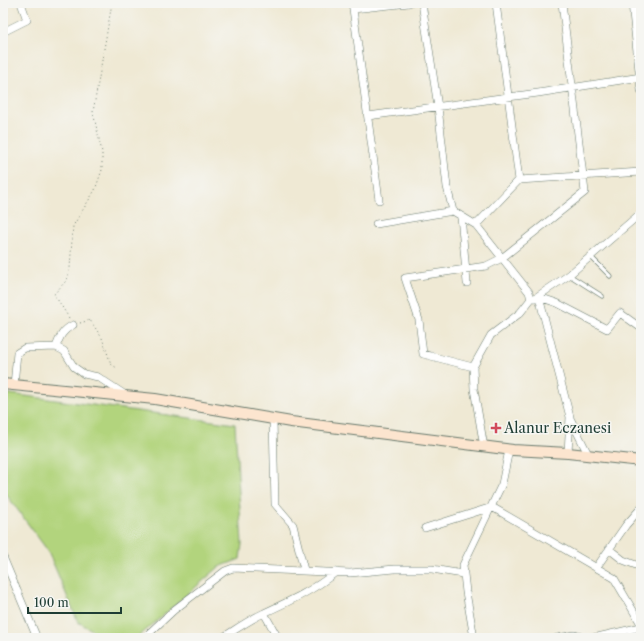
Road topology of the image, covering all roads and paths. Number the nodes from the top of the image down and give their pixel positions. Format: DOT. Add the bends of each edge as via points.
graph roads {
  1 [pos="21,3"];
  2 [pos="112,3"];
  3 [pos="409,3"];
  4 [pos="422,3"];
  5 [pos="496,3"];
  6 [pos="562,3"];
  7 [pos="632,3"];
  8 [pos="352,6"];
  9 [pos="3,32"];
  10 [pos="640,77"];
  11 [pos="573,88"];
  12 [pos="641,90"];
  13 [pos="508,98"];
  14 [pos="438,107"];
  15 [pos="368,116"];
  16 [pos="641,172"];
  17 [pos="584,176"];
  18 [pos="519,180"];
  19 [pos="379,200"];
  20 [pos="453,211"];
  21 [pos="641,213"];
  22 [pos="461,216"];
  23 [pos="376,224"];
  24 [pos="476,225"];
  25 [pos="590,256"];
  26 [pos="502,258"];
  27 [pos="465,269"];
  28 [pos="569,275"];
  29 [pos="610,276"];
  30 [pos="466,283"];
  31 [pos="602,296"];
  32 [pos="539,297"];
  33 [pos="531,300"];
  34 [pos="73,325"];
  35 [pos="641,328"];
  36 [pos="56,347"];
  37 [pos="473,367"];
  38 [pos="117,368"];
  39 [pos="3,384"];
  40 [pos="14,385"];
  41 [pos="129,397"];
  42 [pos="570,417"];
  43 [pos="273,419"];
  44 [pos="484,447"];
  45 [pos="509,450"];
  46 [pos="568,453"];
  47 [pos="589,456"];
  48 [pos="641,461"];
  49 [pos="492,507"];
  50 [pos="641,508"];
  51 [pos="425,528"];
  52 [pos="609,549"];
  53 [pos="3,558"];
  54 [pos="641,567"];
  55 [pos="596,568"];
  56 [pos="304,570"];
  57 [pos="336,572"];
  58 [pos="463,574"];
  59 [pos="264,613"];
  60 [pos="641,624"];
  61 [pos="641,628"];
  62 [pos="37,638"];
  63 [pos="144,638"];
  64 [pos="222,638"];
  65 [pos="278,638"];
  66 [pos="474,638"];
  67 [pos="558,638"];
  68 [pos="585,638"];
  69 [pos="593,638"];
  1 -- 9 [label="street" via="26,20"];
  2 -- 34 [label="path" via="93,112 102,152 102,170 95,190 73,226 70,268 66,281 54,294"];
  3 -- 8 [label="street"];
  4 -- 14 [label="street"];
  5 -- 13 [label="street"];
  6 -- 11 [label="street"];
  7 -- 10 [label="street"];
  8 -- 15 [label="street"];
  10 -- 11 [label="street"];
  10 -- 12 [label="street"];
  11 -- 13 [label="street"];
  11 -- 17 [label="street"];
  13 -- 14 [label="street"];
  13 -- 18 [label="street"];
  14 -- 15 [label="street"];
  14 -- 20 [label="street" via="446,187"];
  15 -- 19 [label="street"];
  16 -- 17 [label="street"];
  17 -- 18 [label="street"];
  17 -- 26 [label="street" via="585,192 580,197"];
  18 -- 24 [label="street"];
  20 -- 22 [label="street"];
  20 -- 23 [label="street"];
  21 -- 25 [label="street"];
  22 -- 24 [label="street"];
  22 -- 27 [label="street"];
  24 -- 26 [label="street"];
  25 -- 28 [label="street"];
  25 -- 29 [label="lane"];
  26 -- 27 [label="street" via="486,266"];
  26 -- 33 [label="street" via="528,292"];
  27 -- 30 [label="street"];
  27 -- 37 [label="street" via="404,278 419,320 423,354"];
  28 -- 31 [label="lane"];
  28 -- 32 [label="street"];
  32 -- 33 [label="street"];
  32 -- 35 [label="street" via="557,303 607,329 620,313"];
  32 -- 42 [label="street"];
  33 -- 37 [label="street" via="520,313 491,335"];
  34 -- 36 [label="street" via="60,335"];
  34 -- 38 [label="path" via="90,320 102,338 111,364"];
  36 -- 40 [label="street" via="25,348 17,353"];
  36 -- 41 [label="street" via="64,351 74,367 84,374 98,377"];
  37 -- 44 [label="street" via="474,389"];
  39 -- 40 [label="main road"];
  40 -- 41 [label="main road"];
  41 -- 43 [label="main road"];
  42 -- 46 [label="street"];
  42 -- 47 [label="street"];
  43 -- 44 [label="main road"];
  43 -- 56 [label="street" via="275,504 293,524"];
  44 -- 45 [label="main road"];
  45 -- 46 [label="main road"];
  45 -- 49 [label="street" via="502,484"];
  46 -- 47 [label="main road"];
  47 -- 48 [label="main road"];
  49 -- 51 [label="street"];
  49 -- 55 [label="street"];
  49 -- 58 [label="street" via="463,564"];
  50 -- 52 [label="street"];
  52 -- 54 [label="street" via="623,560"];
  52 -- 55 [label="street"];
  53 -- 62 [label="street"];
  55 -- 60 [label="street" via="614,578"];
  56 -- 57 [label="street"];
  56 -- 63 [label="street" via="229,569 174,610"];
  57 -- 58 [label="street" via="432,569"];
  57 -- 59 [label="street" via="296,599"];
  58 -- 66 [label="street"];
  59 -- 64 [label="street"];
  59 -- 65 [label="street"];
  61 -- 69 [label="street"];
  67 -- 68 [label="street"];
}
